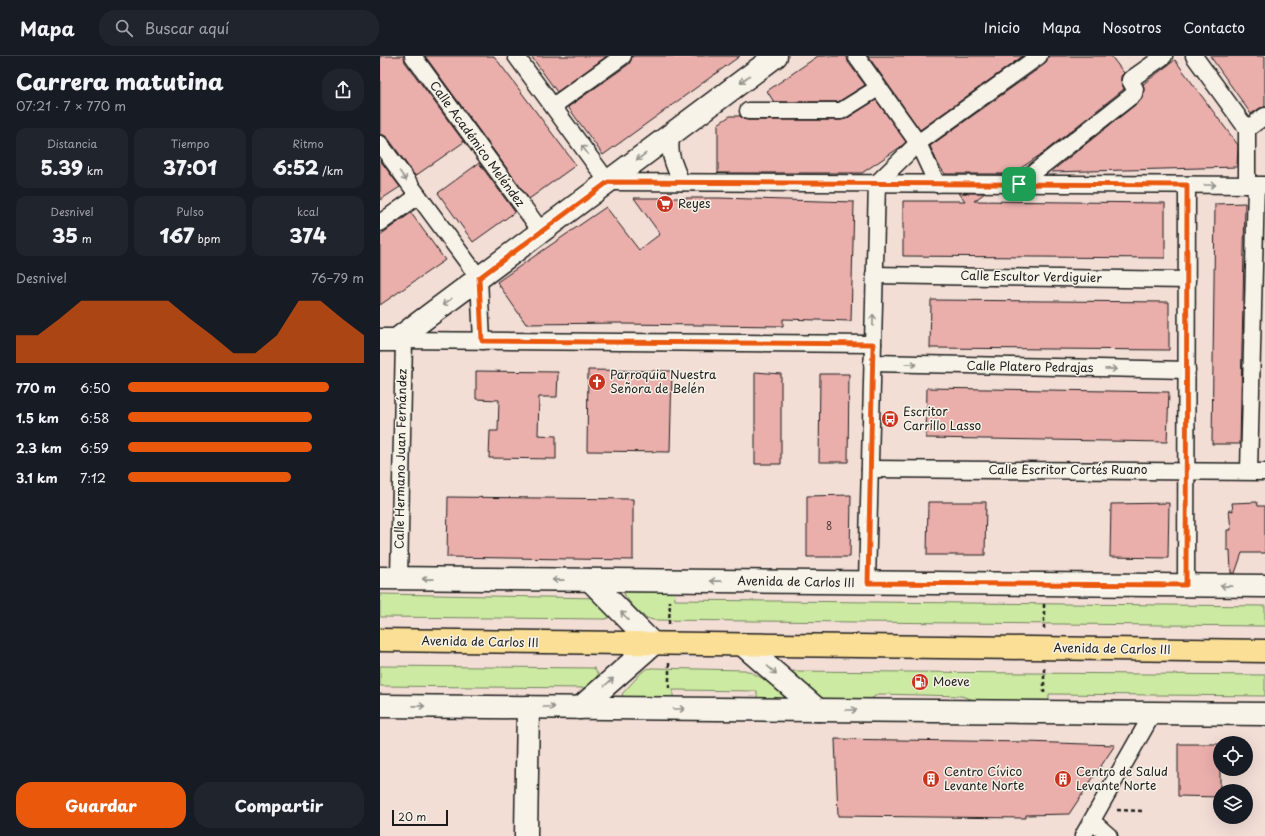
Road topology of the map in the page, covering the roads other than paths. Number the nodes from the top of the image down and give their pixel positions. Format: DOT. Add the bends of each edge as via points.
graph roads {
  1 [pos="412,56"];
  2 [pos="516,56"];
  3 [pos="623,56"];
  4 [pos="776,56"];
  5 [pos="856,56"];
  6 [pos="1039,56"];
  7 [pos="1164,56"];
  8 [pos="1194,56"];
  9 [pos="878,88"];
  10 [pos="553,106"];
  11 [pos="748,111"];
  12 [pos="1265,116"];
  13 [pos="1247,129"];
  14 [pos="672,134"];
  15 [pos="918,143"];
  16 [pos="380,144"];
  17 [pos="608,182"];
  18 [pos="681,182"];
  19 [pos="877,184"];
  20 [pos="937,184"];
  21 [pos="1019,184"];
  22 [pos="1187,185"];
  23 [pos="1256,185"];
  24 [pos="418,196"];
  25 [pos="380,223"];
  26 [pos="541,231"];
  27 [pos="874,274"];
  28 [pos="479,278"];
  29 [pos="1187,280"];
  30 [pos="393,340"];
  31 [pos="482,341"];
  32 [pos="873,344"];
  33 [pos="872,363"];
  34 [pos="1187,370"];
  35 [pos="870,469"];
  36 [pos="1186,471"];
  37 [pos="1257,472"];
  38 [pos="390,578"];
  39 [pos="590,580"];
  40 [pos="868,583"];
  41 [pos="1186,585"];
  42 [pos="1265,586"];
  43 [pos="380,640"];
  44 [pos="653,644"];
  45 [pos="743,645"];
  46 [pos="1265,651"];
  47 [pos="380,706"];
  48 [pos="528,707"];
  49 [pos="580,708"];
  50 [pos="818,710"];
  51 [pos="1153,713"];
  52 [pos="1265,714"];
  53 [pos="1095,815"];
  54 [pos="526,836"];
  55 [pos="1083,836"];
  56 [pos="1108,836"];
  1 -- 26 [label="street, Calle Académico Meléndez"];
  2 -- 10 [label="street"];
  3 -- 10 [label="street"];
  4 -- 14 [label="street, one-way"];
  5 -- 9 [label="street"];
  6 -- 15 [label="street"];
  7 -- 21 [label="street" via="1130,80 1135,89 1134,94"];
  8 -- 13 [label="street"];
  9 -- 11 [label="street" via="841,111"];
  9 -- 15 [label="street"];
  17 -- 10 [label="street, one-way"];
  12 -- 13 [label="street"];
  13 -- 23 [label="street"];
  14 -- 17 [label="street, one-way"];
  14 -- 18 [label="street" via="672,159"];
  15 -- 19 [label="street"];
  15 -- 20 [label="street"];
  16 -- 24 [label="street, one-way"];
  17 -- 18 [label="street"];
  17 -- 26 [label="street"];
  18 -- 19 [label="street"];
  19 -- 20 [label="street"];
  19 -- 27 [label="street"];
  20 -- 21 [label="street"];
  21 -- 22 [label="street"];
  22 -- 23 [label="street, one-way"];
  22 -- 29 [label="street"];
  23 -- 37 [label="street"];
  24 -- 25 [label="street"];
  24 -- 28 [label="street"];
  26 -- 28 [label="street"];
  27 -- 29 [label="street, Calle Escultor Verdiguier"];
  32 -- 27 [label="street, one-way"];
  28 -- 30 [label="street, one-way"];
  28 -- 31 [label="street"];
  29 -- 34 [label="street"];
  30 -- 31 [label="street"];
  30 -- 38 [label="street, Calle Hermano Juan Fernández"];
  31 -- 32 [label="street"];
  32 -- 33 [label="street"];
  33 -- 34 [label="street, Calle Platero Pedrajas, one-way"];
  33 -- 35 [label="street"];
  34 -- 36 [label="street"];
  35 -- 36 [label="street, Calle Escritor Cortés Ruano"];
  35 -- 40 [label="street"];
  36 -- 37 [label="street, Calle Escritor Cortés Ruano"];
  36 -- 41 [label="street"];
  39 -- 38 [label="street, Avenida de Carlos III, one-way"];
  40 -- 39 [label="street, Avenida de Carlos III, one-way"];
  44 -- 39 [label="street, one-way"];
  40 -- 41 [label="street, Avenida de Carlos III"];
  42 -- 41 [label="street, Avenida de Carlos III, one-way"];
  43 -- 44 [label="main road, Avenida de Carlos III"];
  44 -- 45 [label="main road, Avenida de Carlos III"];
  49 -- 44 [label="street, one-way"];
  45 -- 46 [label="main road, Avenida de Carlos III"];
  45 -- 50 [label="street, one-way"];
  47 -- 48 [label="street, one-way"];
  48 -- 49 [label="street, one-way"];
  48 -- 54 [label="street"];
  49 -- 50 [label="street, one-way"];
  50 -- 51 [label="street, one-way"];
  51 -- 52 [label="street"];
  51 -- 53 [label="street"];
  53 -- 55 [label="street"];
  53 -- 56 [label="street"];
}
